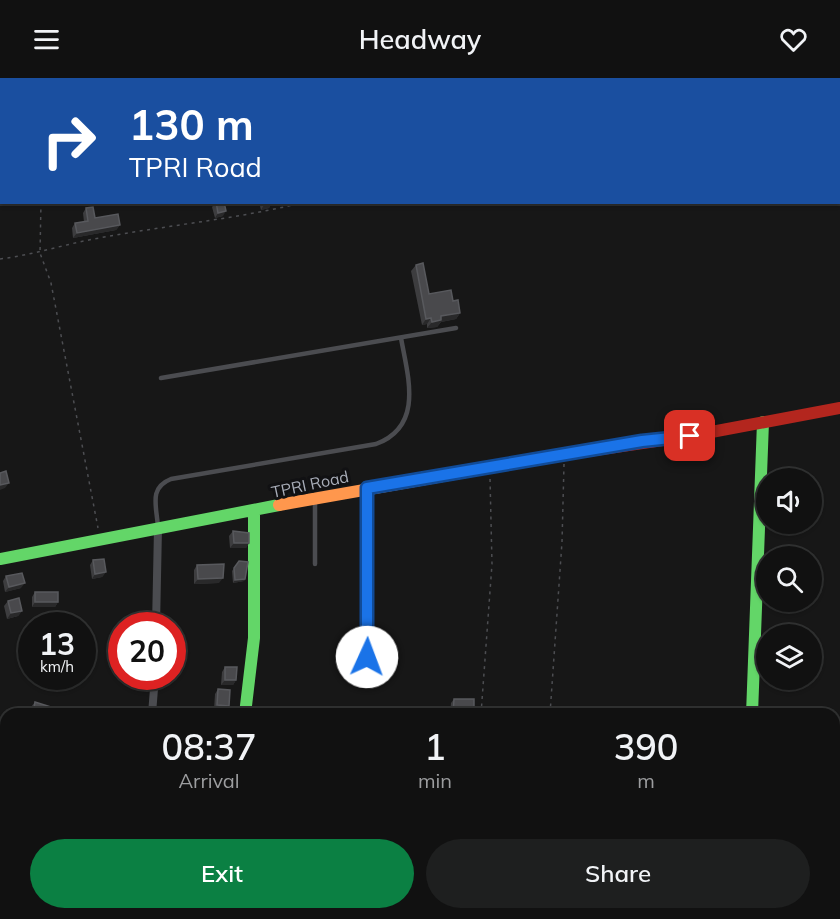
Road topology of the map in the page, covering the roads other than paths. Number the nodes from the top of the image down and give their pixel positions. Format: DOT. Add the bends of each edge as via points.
graph roads {
  1 [pos="456,328"];
  2 [pos="401,338"];
  3 [pos="161,378"];
  4 [pos="840,408"];
  5 [pos="763,422"];
  6 [pos="367,488"];
  7 [pos="315,499"];
  8 [pos="254,512"];
  9 [pos="158,528"];
  10 [pos="0,559"];
  11 [pos="315,564"];
  12 [pos="156,612"];
  13 [pos="366,673"];
  14 [pos="153,690"];
  15 [pos="152,708"];
  16 [pos="246,708"];
  17 [pos="752,708"];
  1 -- 2 [label="lane"];
  2 -- 3 [label="lane"];
  2 -- 9 [label="lane" via="409,405 408,417 397,432 376,444 161,483 156,492"];
  4 -- 5 [label="street, TPRI Road"];
  5 -- 6 [label="street, TPRI Road"];
  5 -- 17 [label="street"];
  6 -- 7 [label="street, TPRI Road"];
  6 -- 13 [label="lane"];
  7 -- 8 [label="street, TPRI Road"];
  7 -- 11 [label="lane"];
  8 -- 9 [label="street, TPRI Road"];
  8 -- 16 [label="street" via="254,628"];
  9 -- 10 [label="street, TPRI Road"];
  9 -- 12 [label="street"];
  14 -- 15 [label="street"];
}
